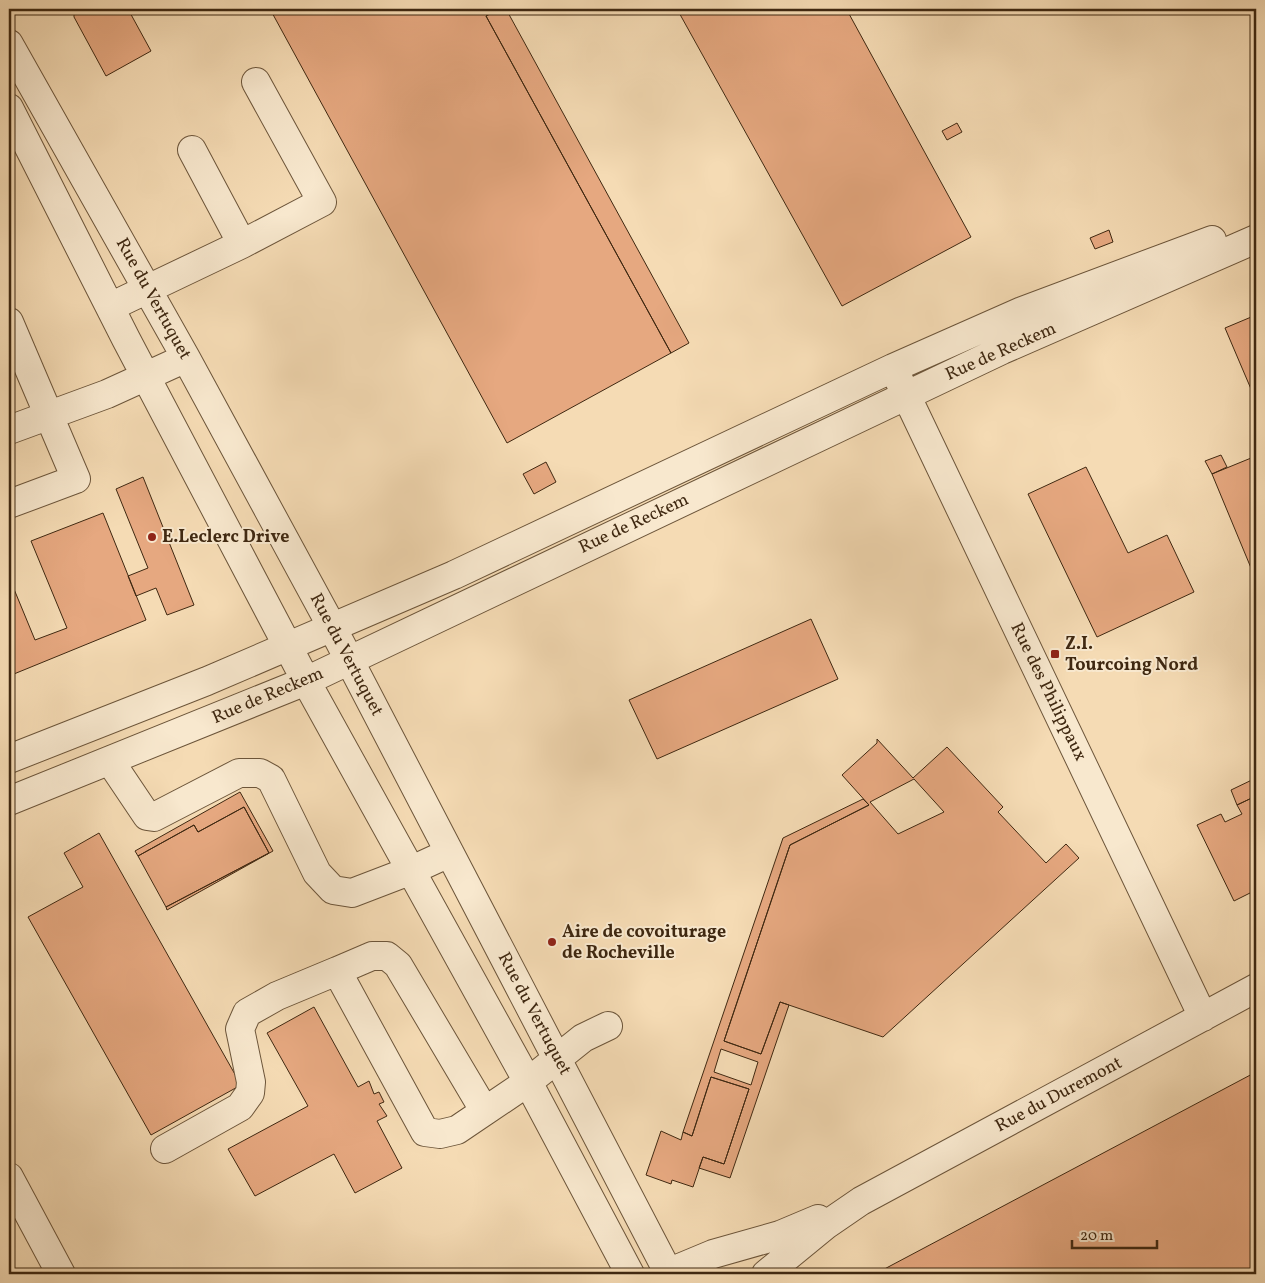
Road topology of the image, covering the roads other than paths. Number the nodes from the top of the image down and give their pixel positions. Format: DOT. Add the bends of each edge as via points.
graph roads {
  1 [pos="9,44"];
  2 [pos="256,82"];
  3 [pos="48,110"];
  4 [pos="12,121"];
  5 [pos="192,150"];
  6 [pos="1256,224"];
  7 [pos="1256,239"];
  8 [pos="242,244"];
  9 [pos="148,289"];
  10 [pos="110,307"];
  11 [pos="9,322"];
  12 [pos="186,358"];
  13 [pos="893,368"];
  14 [pos="146,376"];
  15 [pos="906,395"];
  16 [pos="50,415"];
  17 [pos="9,430"];
  18 [pos="9,504"];
  19 [pos="332,627"];
  20 [pos="287,646"];
  21 [pos="349,659"];
  22 [pos="306,681"];
  23 [pos="9,759"];
  24 [pos="110,761"];
  25 [pos="9,801"];
  26 [pos="449,852"];
  27 [pos="412,870"];
  28 [pos="337,970"];
  29 [pos="1256,988"];
  30 [pos="1203,1017"];
  31 [pos="608,1026"];
  32 [pos="557,1060"];
  33 [pos="528,1082"];
  34 [pos="484,1110"];
  35 [pos="165,1149"];
  36 [pos="9,1178"];
  37 [pos="861,1201"];
  38 [pos="60,1274"];
  39 [pos="630,1274"];
  40 [pos="667,1274"];
  41 [pos="766,1274"];
  1 -- 3 [label="street, Rue du Vertuquet"];
  2 -- 8 [label="street" via="322,202"];
  3 -- 4 [label="street"];
  3 -- 9 [label="street, Rue du Vertuquet"];
  4 -- 10 [label="street"];
  5 -- 8 [label="street"];
  6 -- 13 [label="street, Rue de Reckem" via="1022,311"];
  7 -- 15 [label="street, Rue de Reckem"];
  8 -- 9 [label="street"];
  9 -- 10 [label="street"];
  9 -- 12 [label="street, Rue du Vertuquet"];
  10 -- 14 [label="street"];
  11 -- 16 [label="street"];
  12 -- 14 [label="street"];
  12 -- 19 [label="street, Rue du Vertuquet"];
  13 -- 15 [label="street, Rue des Philippaux"];
  13 -- 19 [label="street, Rue de Reckem" via="454,575"];
  14 -- 16 [label="street"];
  14 -- 20 [label="street"];
  15 -- 21 [label="street, Rue de Reckem"];
  15 -- 30 [label="street, Rue des Philippaux"];
  16 -- 17 [label="street"];
  16 -- 18 [label="street" via="76,479"];
  19 -- 20 [label="street, Rue de Reckem"];
  19 -- 21 [label="street, Rue du Vertuquet"];
  20 -- 22 [label="street"];
  20 -- 23 [label="street, Rue de Reckem"];
  21 -- 22 [label="street, Rue de Reckem"];
  21 -- 26 [label="street, Rue du Vertuquet"];
  22 -- 24 [label="street, Rue de Reckem"];
  22 -- 27 [label="street"];
  24 -- 25 [label="street, Rue de Reckem"];
  24 -- 27 [label="street" via="147,816 154,817 239,773 260,773 271,779 317,872 333,890 352,893"];
  26 -- 27 [label="street"];
  26 -- 32 [label="street, Rue du Vertuquet"];
  27 -- 33 [label="street"];
  28 -- 34 [label="street" via="372,956 387,956 398,965"];
  28 -- 34 [label="street" via="424,1132 440,1134 457,1130"];
  28 -- 35 [label="street" via="247,1013 240,1028 251,1082 250,1093 240,1107"];
  29 -- 30 [label="street, Rue du Duremont"];
  30 -- 37 [label="street, Rue du Duremont"];
  31 -- 32 [label="street" via="583,1038"];
  32 -- 33 [label="street"];
  32 -- 40 [label="street, Rue du Vertuquet"];
  33 -- 34 [label="street"];
  33 -- 39 [label="street"];
  36 -- 38 [label="street"];
  37 -- 40 [label="street, Rue du Duremont" via="780,1235 713,1254"];
  37 -- 41 [label="street, Rue du Duremont"];
}
